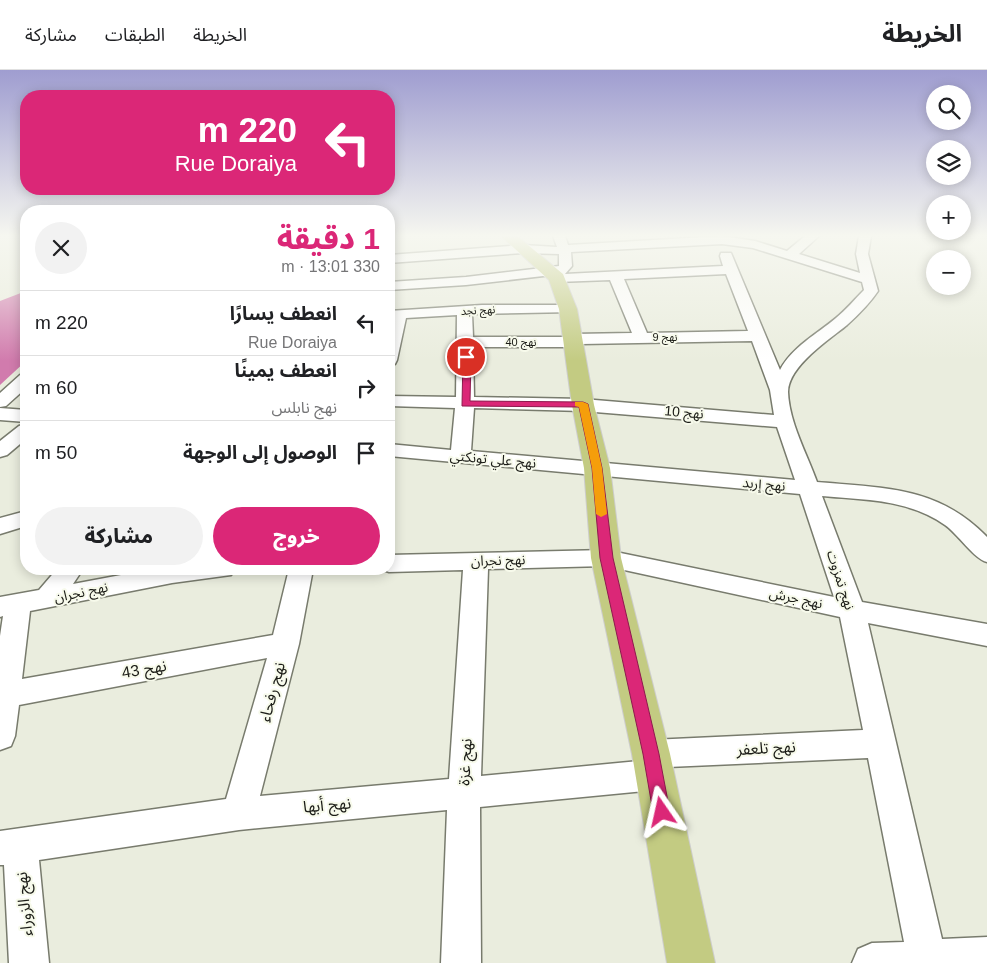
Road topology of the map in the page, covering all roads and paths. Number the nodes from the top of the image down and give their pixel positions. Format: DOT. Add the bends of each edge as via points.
graph roads {
  1 [pos="509,278"];
  2 [pos="554,278"];
  3 [pos="617,278"];
  4 [pos="733,278"];
  5 [pos="862,278"];
  6 [pos="870,280"];
  7 [pos="395,285"];
  8 [pos="568,309"];
  9 [pos="465,310"];
  10 [pos="395,315"];
  11 [pos="756,336"];
  12 [pos="641,337"];
  13 [pos="676,337"];
  14 [pos="574,341"];
  15 [pos="467,342"];
  16 [pos="681,353"];
  17 [pos="20,384"];
  18 [pos="779,390"];
  19 [pos="395,401"];
  20 [pos="0,402"];
  21 [pos="465,404"];
  22 [pos="583,404"];
  23 [pos="0,414"];
  24 [pos="20,416"];
  25 [pos="785,422"];
  26 [pos="20,435"];
  27 [pos="0,451"];
  28 [pos="395,451"];
  29 [pos="460,457"];
  30 [pos="597,468"];
  31 [pos="810,488"];
  32 [pos="20,521"];
  33 [pos="0,526"];
  34 [pos="979,539"];
  35 [pos="987,554"];
  36 [pos="606,558"];
  37 [pos="476,560"];
  38 [pos="395,563"];
  39 [pos="66,575"];
  40 [pos="167,575"];
  41 [pos="301,575"];
  42 [pos="45,600"];
  43 [pos="9,605"];
  44 [pos="852,610"];
  45 [pos="987,635"];
  46 [pos="285,644"];
  47 [pos="4,695"];
  48 [pos="0,736"];
  49 [pos="881,743"];
  50 [pos="653,764"];
  51 [pos="464,793"];
  52 [pos="239,814"];
  53 [pos="10,846"];
  54 [pos="987,956"];
  55 [pos="927,962"];
  56 [pos="29,963"];
  57 [pos="461,963"];
  58 [pos="691,963"];
  59 [pos="872,963"];
  1 -- 7 [label="street"];
  2 -- 8 [label="main road"];
  3 -- 12 [label="street"];
  4 -- 11 [label="street, نهج تمزوت"];
  5 -- 6 [label="street"];
  6 -- 18 [label="street" via="871,291 791,365"];
  8 -- 9 [label="street, نهج نجد"];
  8 -- 14 [label="main road"];
  9 -- 10 [label="street, نهج نجد"];
  9 -- 15 [label="street"];
  11 -- 13 [label="street, نهج 9"];
  11 -- 18 [label="street, نهج تمزوت"];
  12 -- 13 [label="street, نهج 9"];
  12 -- 14 [label="street, نهج 9"];
  13 -- 16 [label="street"];
  14 -- 15 [label="street, نهج 40"];
  14 -- 22 [label="main road"];
  15 -- 21 [label="street"];
  17 -- 20 [label="street"];
  18 -- 25 [label="street, نهج تمزوت"];
  19 -- 21 [label="street, نهج 10"];
  21 -- 22 [label="street, نهج 10"];
  21 -- 29 [label="street"];
  22 -- 25 [label="street, نهج 10"];
  22 -- 30 [label="main road"];
  23 -- 24 [label="street"];
  25 -- 31 [label="street, نهج تمزوت"];
  26 -- 27 [label="street"];
  28 -- 29 [label="street, نهج علي تونكتي"];
  29 -- 30 [label="street, نهج علي تونكتي"];
  30 -- 31 [label="street, نهج إربد"];
  30 -- 36 [label="main road"];
  31 -- 34 [label="street, نهج إربد" via="904,496 930,506"];
  31 -- 44 [label="street, نهج تمزوت"];
  32 -- 33 [label="street"];
  34 -- 35 [label="street, نهج إربد"];
  36 -- 37 [label="street, نهج نجران"];
  36 -- 44 [label="street, نهج جرش"];
  36 -- 50 [label="main road"];
  37 -- 38 [label="street, نهج نجران"];
  37 -- 51 [label="street, نهج غزة"];
  39 -- 42 [label="street"];
  40 -- 42 [label="street, نهج نجران"];
  41 -- 46 [label="street, نهج رفحاء"];
  42 -- 43 [label="street, نهج نجران"];
  43 -- 47 [label="street"];
  44 -- 45 [label="street, نهج جرش"];
  44 -- 49 [label="street, نهج تمزوت"];
  46 -- 47 [label="street, نهج 43"];
  46 -- 52 [label="street, نهج رفحاء"];
  47 -- 48 [label="street"];
  49 -- 50 [label="street, نهج تلعفر"];
  49 -- 55 [label="street, نهج تمزوت"];
  50 -- 51 [label="street, نهج أبها"];
  50 -- 58 [label="main road"];
  51 -- 52 [label="street, نهج أبها"];
  51 -- 57 [label="street, نهج غزة"];
  52 -- 53 [label="street, نهج أبها"];
  53 -- 56 [label="street, نهج الزوراء"];
  54 -- 55 [label="street"];
  55 -- 59 [label="street"];
}
